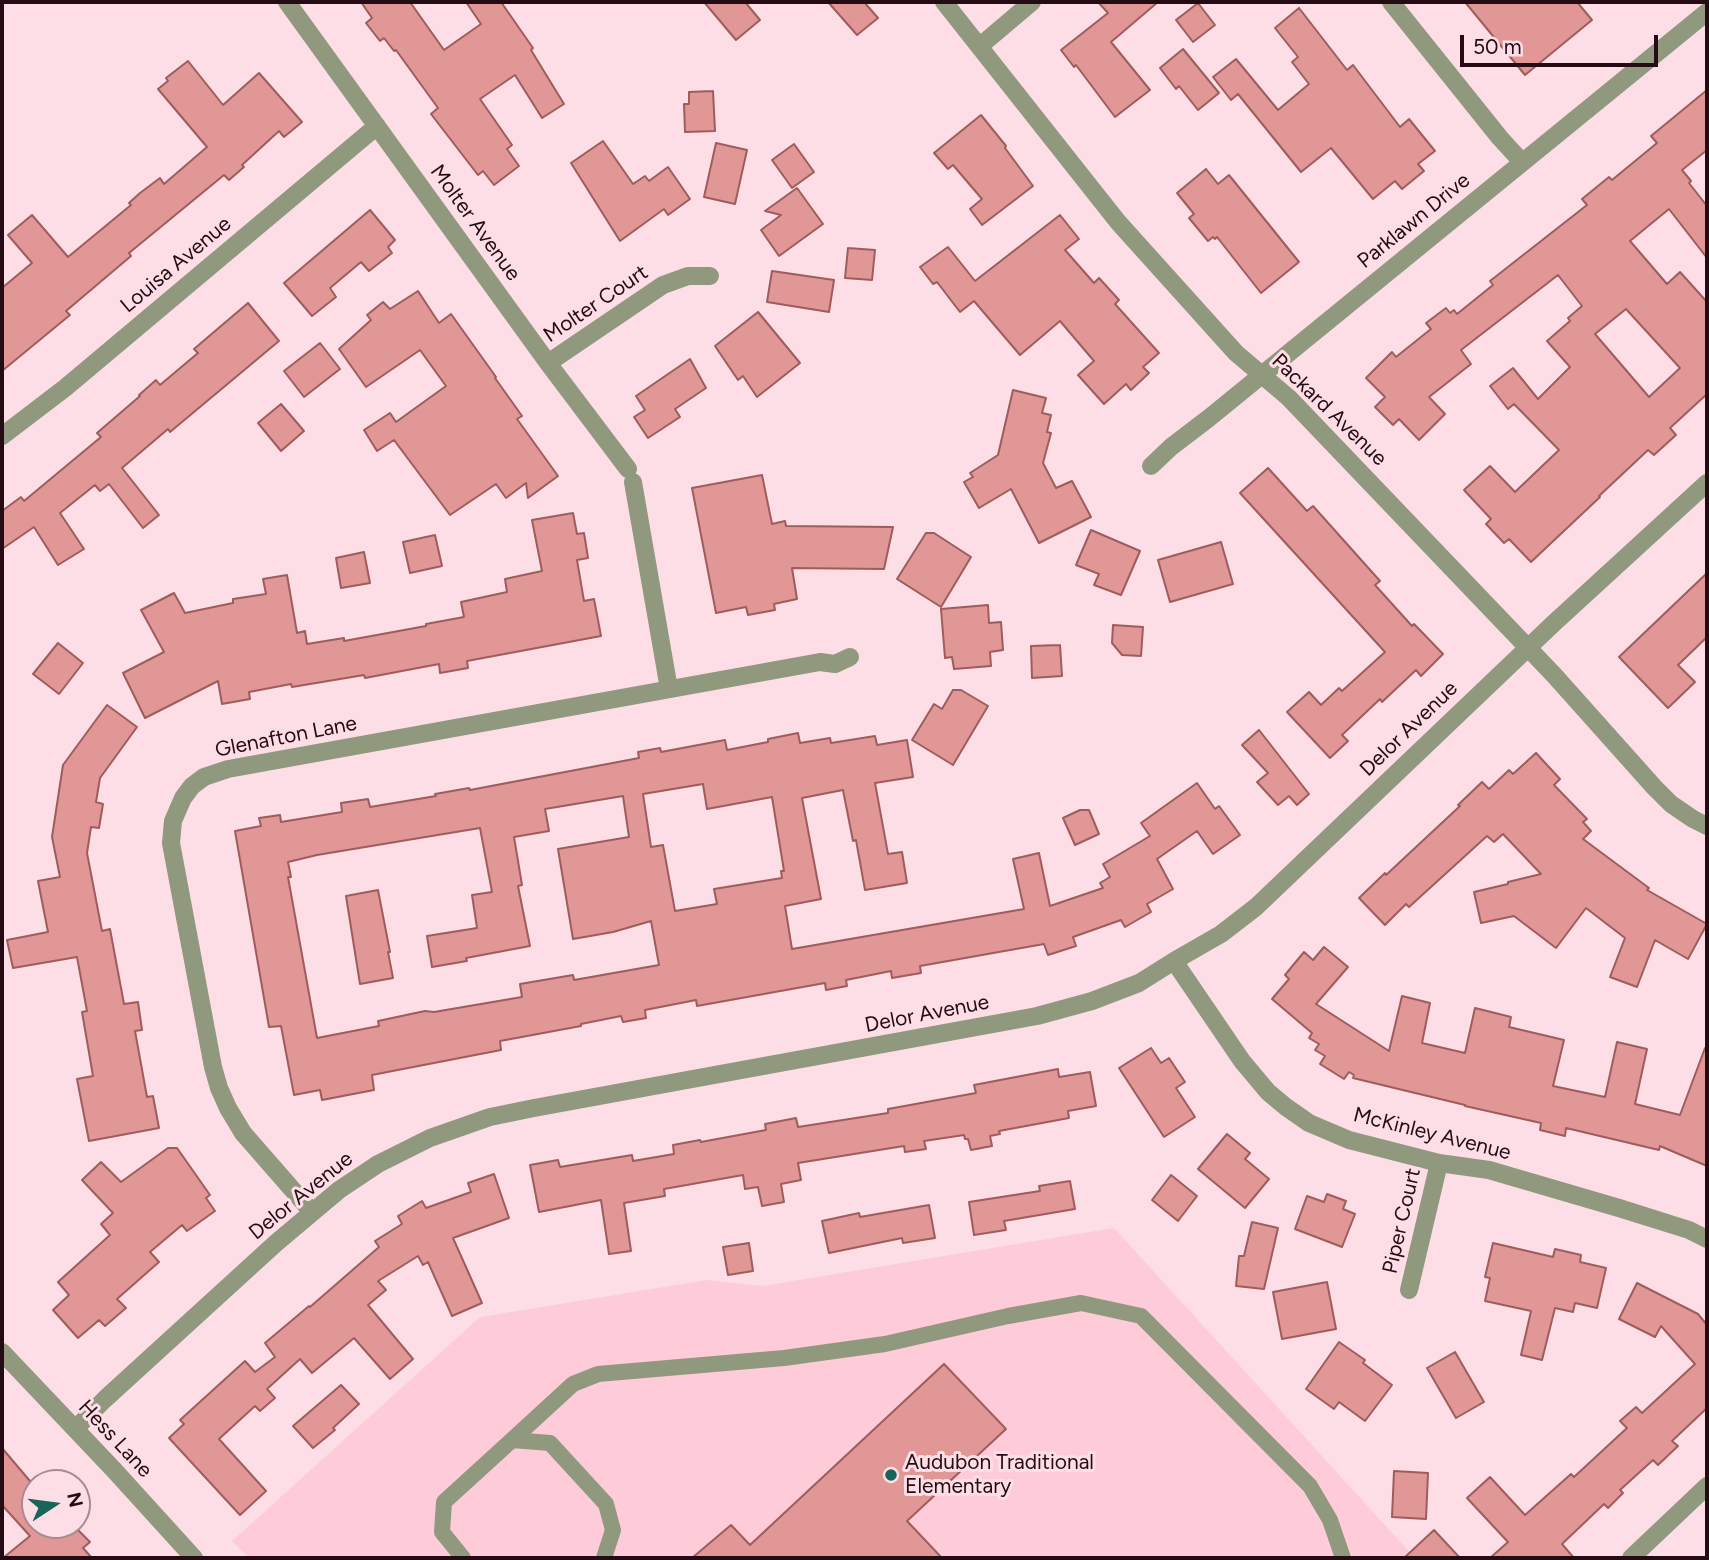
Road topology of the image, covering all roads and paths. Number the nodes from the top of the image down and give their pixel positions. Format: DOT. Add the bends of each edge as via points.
graph roads {
  1 [pos="287,2"];
  2 [pos="944,2"];
  3 [pos="1032,2"];
  4 [pos="1391,2"];
  5 [pos="1707,12"];
  6 [pos="980,46"];
  7 [pos="377,127"];
  8 [pos="1521,162"];
  9 [pos="710,276"];
  10 [pos="548,363"];
  11 [pos="1262,374"];
  12 [pos="2,436"];
  13 [pos="1151,466"];
  14 [pos="1707,483"];
  15 [pos="1528,648"];
  16 [pos="850,657"];
  17 [pos="669,689"];
  18 [pos="1707,826"];
  19 [pos="1174,961"];
  20 [pos="1439,1163"];
  21 [pos="312,1212"];
  22 [pos="1707,1240"];
  23 [pos="1409,1290"];
  24 [pos="2,1352"];
  25 [pos="75,1429"];
  26 [pos="512,1440"];
  27 [pos="1707,1486"];
  28 [pos="194,1558"];
  29 [pos="463,1558"];
  30 [pos="604,1558"];
  31 [pos="1343,1558"];
  32 [pos="1630,1558"];
  1 -- 7 [label="street, Molter Avenue"];
  2 -- 6 [label="street, Packard Avenue"];
  3 -- 6 [label="street"];
  4 -- 8 [label="street"];
  5 -- 8 [label="street, Parklawn Drive"];
  6 -- 11 [label="street, Packard Avenue" via="1118,222 1241,358"];
  7 -- 10 [label="street, Molter Avenue"];
  7 -- 12 [label="street, Louisa Avenue"];
  8 -- 11 [label="street, Parklawn Drive"];
  9 -- 10 [label="street, Molter Court" via="688,276 663,285"];
  10 -- 17 [label="street, Molter Avenue" via="631,475"];
  11 -- 13 [label="street, Parklawn Drive"];
  11 -- 15 [label="street, Packard Avenue"];
  14 -- 15 [label="street, Delor Avenue"];
  15 -- 18 [label="street, Packard Avenue" via="1671,804"];
  15 -- 19 [label="street, Delor Avenue" via="1256,906 1222,934"];
  16 -- 17 [label="street, Glenafton Lane" via="835,664 820,662"];
  17 -- 21 [label="street, Glenafton Lane" via="228,769 204,777 183,797 173,821 171,843 219,1088 243,1133"];
  19 -- 20 [label="street, McKinley Avenue" via="1242,1062 1286,1107 1349,1140"];
  19 -- 21 [label="street, Delor Avenue" via="1139,983 1037,1016 490,1117 430,1138 379,1164"];
  20 -- 22 [label="street, McKinley Avenue" via="1502,1174 1689,1230"];
  20 -- 23 [label="street, Piper Court"];
  21 -- 25 [label="street, Delor Avenue"];
  24 -- 25 [label="street, Hess Lane"];
  25 -- 28 [label="street, Hess Lane"];
  26 -- 29 [label="lane" via="444,1502 442,1532"];
  26 -- 30 [label="lane" via="550,1443 606,1504 613,1530"];
  26 -- 31 [label="lane" via="573,1384 598,1374 885,1344 1081,1303 1141,1316 1310,1486 1330,1520"];
  27 -- 32 [label="street"];
}
